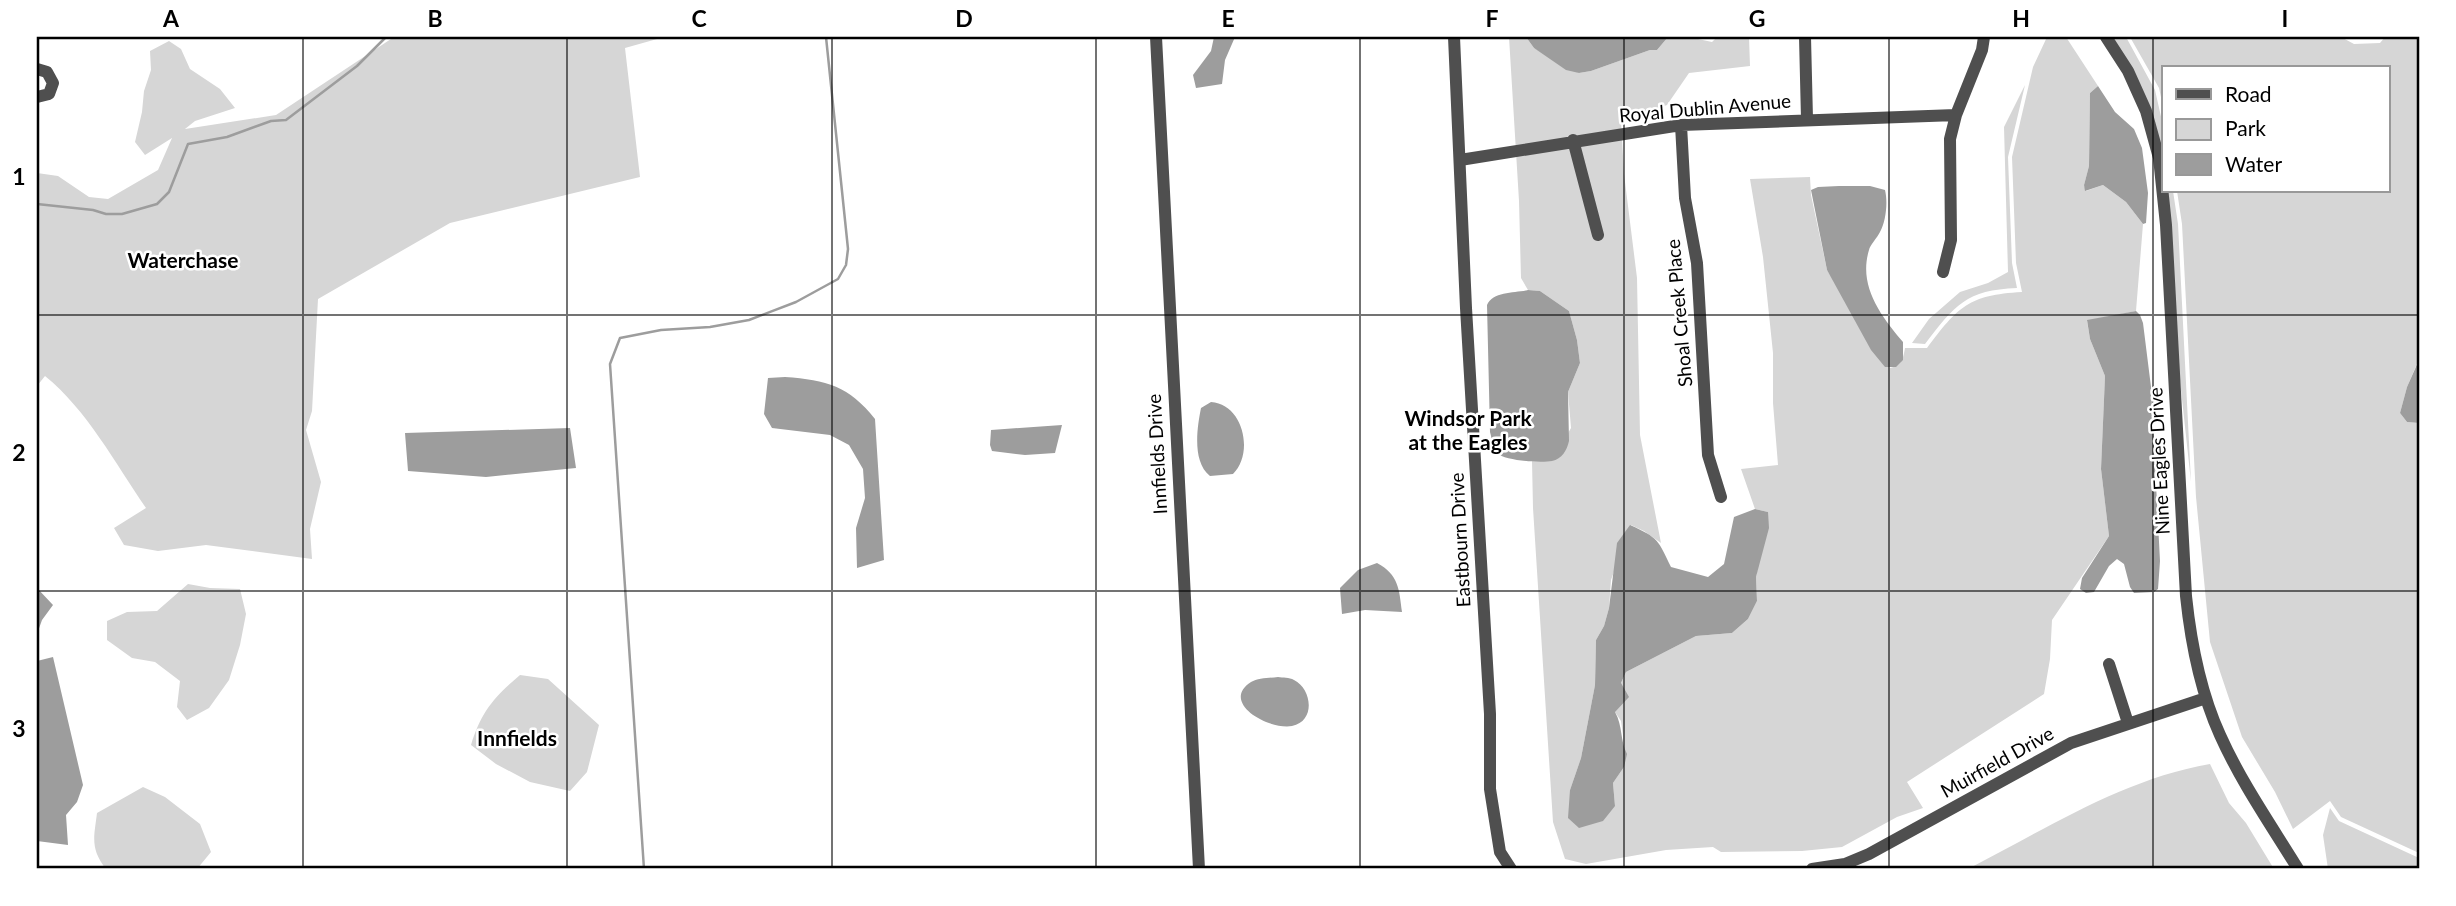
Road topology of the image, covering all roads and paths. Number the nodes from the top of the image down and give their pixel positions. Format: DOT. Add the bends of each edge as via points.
graph roads {
  1 [pos="1156,37"];
  2 [pos="1454,37"];
  3 [pos="1805,37"];
  4 [pos="1984,37"];
  5 [pos="2106,37"];
  6 [pos="37,69"];
  7 [pos="37,97"];
  8 [pos="1956,115"];
  9 [pos="1807,119"];
  10 [pos="1681,125"];
  11 [pos="1573,140"];
  12 [pos="1460,160"];
  13 [pos="2162,187"];
  14 [pos="2163,192"];
  15 [pos="1598,235"];
  16 [pos="1943,272"];
  17 [pos="1721,497"];
  18 [pos="2109,664"];
  19 [pos="2206,698"];
  20 [pos="2128,723"];
  21 [pos="1199,869"];
  22 [pos="1511,869"];
  23 [pos="1812,869"];
  24 [pos="2298,869"];
  1 -- 21 [label="street, Innfields Drive"];
  2 -- 12 [label="street, Eastbourn Drive"];
  3 -- 9 [label="street"];
  4 -- 8 [label="street"];
  5 -- 13 [label="street, Nine Eagles Drive" via="2146,111"];
  6 -- 7 [label="street" via="47,72 53,83 49,94"];
  8 -- 9 [label="street, Royal Dublin Avenue"];
  8 -- 16 [label="street" via="1950,139 1951,240"];
  9 -- 10 [label="street, Royal Dublin Avenue"];
  10 -- 11 [label="street, Royal Dublin Avenue"];
  10 -- 17 [label="street, Shoal Creek Place" via="1685,198 1697,263 1708,454"];
  11 -- 12 [label="street, Royal Dublin Avenue"];
  11 -- 15 [label="street"];
  12 -- 22 [label="street, Eastbourn Drive" via="1490,714 1490,789 1500,852"];
  14 -- 19 [label="street, Nine Eagles Drive" via="2186,596"];
  18 -- 20 [label="street"];
  19 -- 20 [label="street, Muirfield Drive"];
  19 -- 24 [label="street, Nine Eagles Drive" via="2239,773"];
  20 -- 23 [label="street, Muirfield Drive" via="2071,743 1868,854 1845,864"];
}
